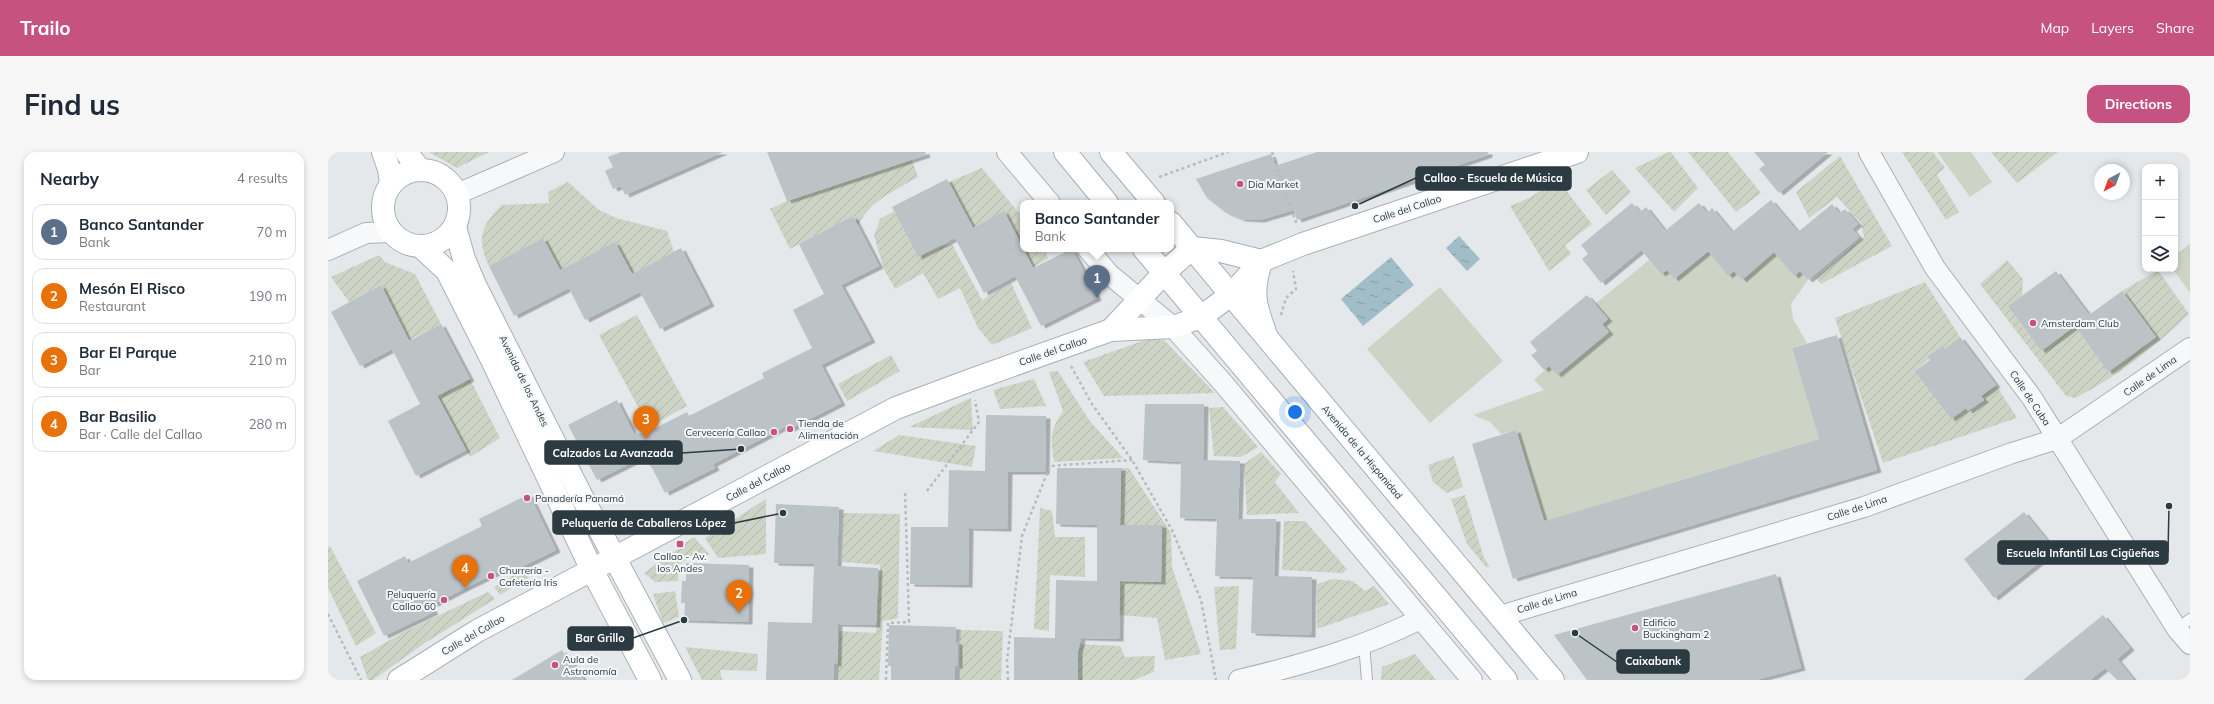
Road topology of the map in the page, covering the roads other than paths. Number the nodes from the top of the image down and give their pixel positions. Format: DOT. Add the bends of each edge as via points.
graph roads {
  1 [pos="383,152"];
  2 [pos="406,152"];
  3 [pos="554,152"];
  4 [pos="1007,152"];
  5 [pos="1065,152"];
  6 [pos="1111,152"];
  7 [pos="1577,152"];
  8 [pos="1869,152"];
  9 [pos="420,170"];
  10 [pos="391,184"];
  11 [pos="457,194"];
  12 [pos="1047,200"];
  13 [pos="1105,200"];
  14 [pos="1151,200"];
  15 [pos="455,227"];
  16 [pos="1174,227"];
  17 [pos="391,232"];
  18 [pos="420,246"];
  19 [pos="1192,248"];
  20 [pos="328,250"];
  21 [pos="1091,252"];
  22 [pos="1146,252"];
  23 [pos="1261,261"];
  24 [pos="1164,273"];
  25 [pos="1232,294"];
  26 [pos="1140,299"];
  27 [pos="1201,317"];
  28 [pos="1173,327"];
  29 [pos="1112,330"];
  30 [pos="1266,336"];
  31 [pos="2190,348"];
  32 [pos="2057,439"];
  33 [pos="615,559"];
  34 [pos="592,570"];
  35 [pos="1500,616"];
  36 [pos="1420,619"];
  37 [pos="2184,624"];
  38 [pos="1364,644"];
  39 [pos="2190,644"];
  40 [pos="399,680"];
  41 [pos="650,680"];
  42 [pos="680,680"];
  43 [pos="1239,680"];
  44 [pos="1367,680"];
  45 [pos="1472,680"];
  46 [pos="1506,680"];
  47 [pos="1553,680"];
  1 -- 10 [label="main road"];
  2 -- 9 [label="main road"];
  3 -- 11 [label="street"];
  4 -- 12 [label="street"];
  5 -- 13 [label="main road"];
  6 -- 14 [label="main road"];
  7 -- 23 [label="main road, Calle del Callao" via="1304,244"];
  8 -- 32 [label="street, Calle de Cuba" via="1935,268 2032,398"];
  9 -- 10 [label="main road" via="404,174"];
  9 -- 11 [label="main road" via="432,171 442,176"];
  10 -- 17 [label="main road" via="385,195 383,208"];
  11 -- 15 [label="main road" via="460,205"];
  15 -- 18 [label="main road" via="446,238 434,244"];
  15 -- 33 [label="main road, Avenida de los Andes" via="475,285"];
  16 -- 19 [label="main road, Avenida de la Hispanidad"];
  17 -- 18 [label="main road" via="409,244"];
  17 -- 20 [label="street" via="366,233"];
  18 -- 34 [label="main road, Avenida de los Andes" via="447,271"];
  19 -- 23 [label="main road" via="1221,251"];
  19 -- 24 [label="main road, Calle del Callao"];
  19 -- 25 [label="main road, Avenida de la Hispanidad"];
  21 -- 26 [label="street" via="1109,274"];
  22 -- 24 [label="main road"];
  23 -- 25 [label="main road, Calle del Callao"];
  23 -- 30 [label="main road" via="1254,283 1256,309"];
  24 -- 26 [label="main road, Calle del Callao"];
  24 -- 27 [label="main road"];
  25 -- 27 [label="main road, Calle del Callao"];
  25 -- 30 [label="main road, Avenida de la Hispanidad"];
  26 -- 28 [label="street"];
  26 -- 29 [label="main road, Calle del Callao"];
  27 -- 28 [label="main road, Calle del Callao"];
  27 -- 46 [label="main road"];
  28 -- 29 [label="main road, Calle del Callao"];
  28 -- 36 [label="street" via="1223,383"];
  29 -- 33 [label="main road, Calle del Callao" via="896,408"];
  30 -- 35 [label="main road, Avenida de la Hispanidad"];
  31 -- 32 [label="street, Calle de Lima"];
  32 -- 35 [label="street, Calle de Lima" via="1864,507"];
  32 -- 37 [label="street, Calle de Cuba"];
  33 -- 34 [label="main road, Calle del Callao"];
  33 -- 42 [label="main road, Avenida de los Andes"];
  34 -- 40 [label="main road, Calle del Callao" via="477,631"];
  34 -- 41 [label="main road, Avenida de los Andes"];
  35 -- 47 [label="main road, Avenida de la Hispanidad"];
  36 -- 38 [label="street"];
  36 -- 45 [label="street"];
  37 -- 39 [label="street, Calle de Cuba"];
  38 -- 43 [label="street"];
  38 -- 44 [label="lane"];
}
